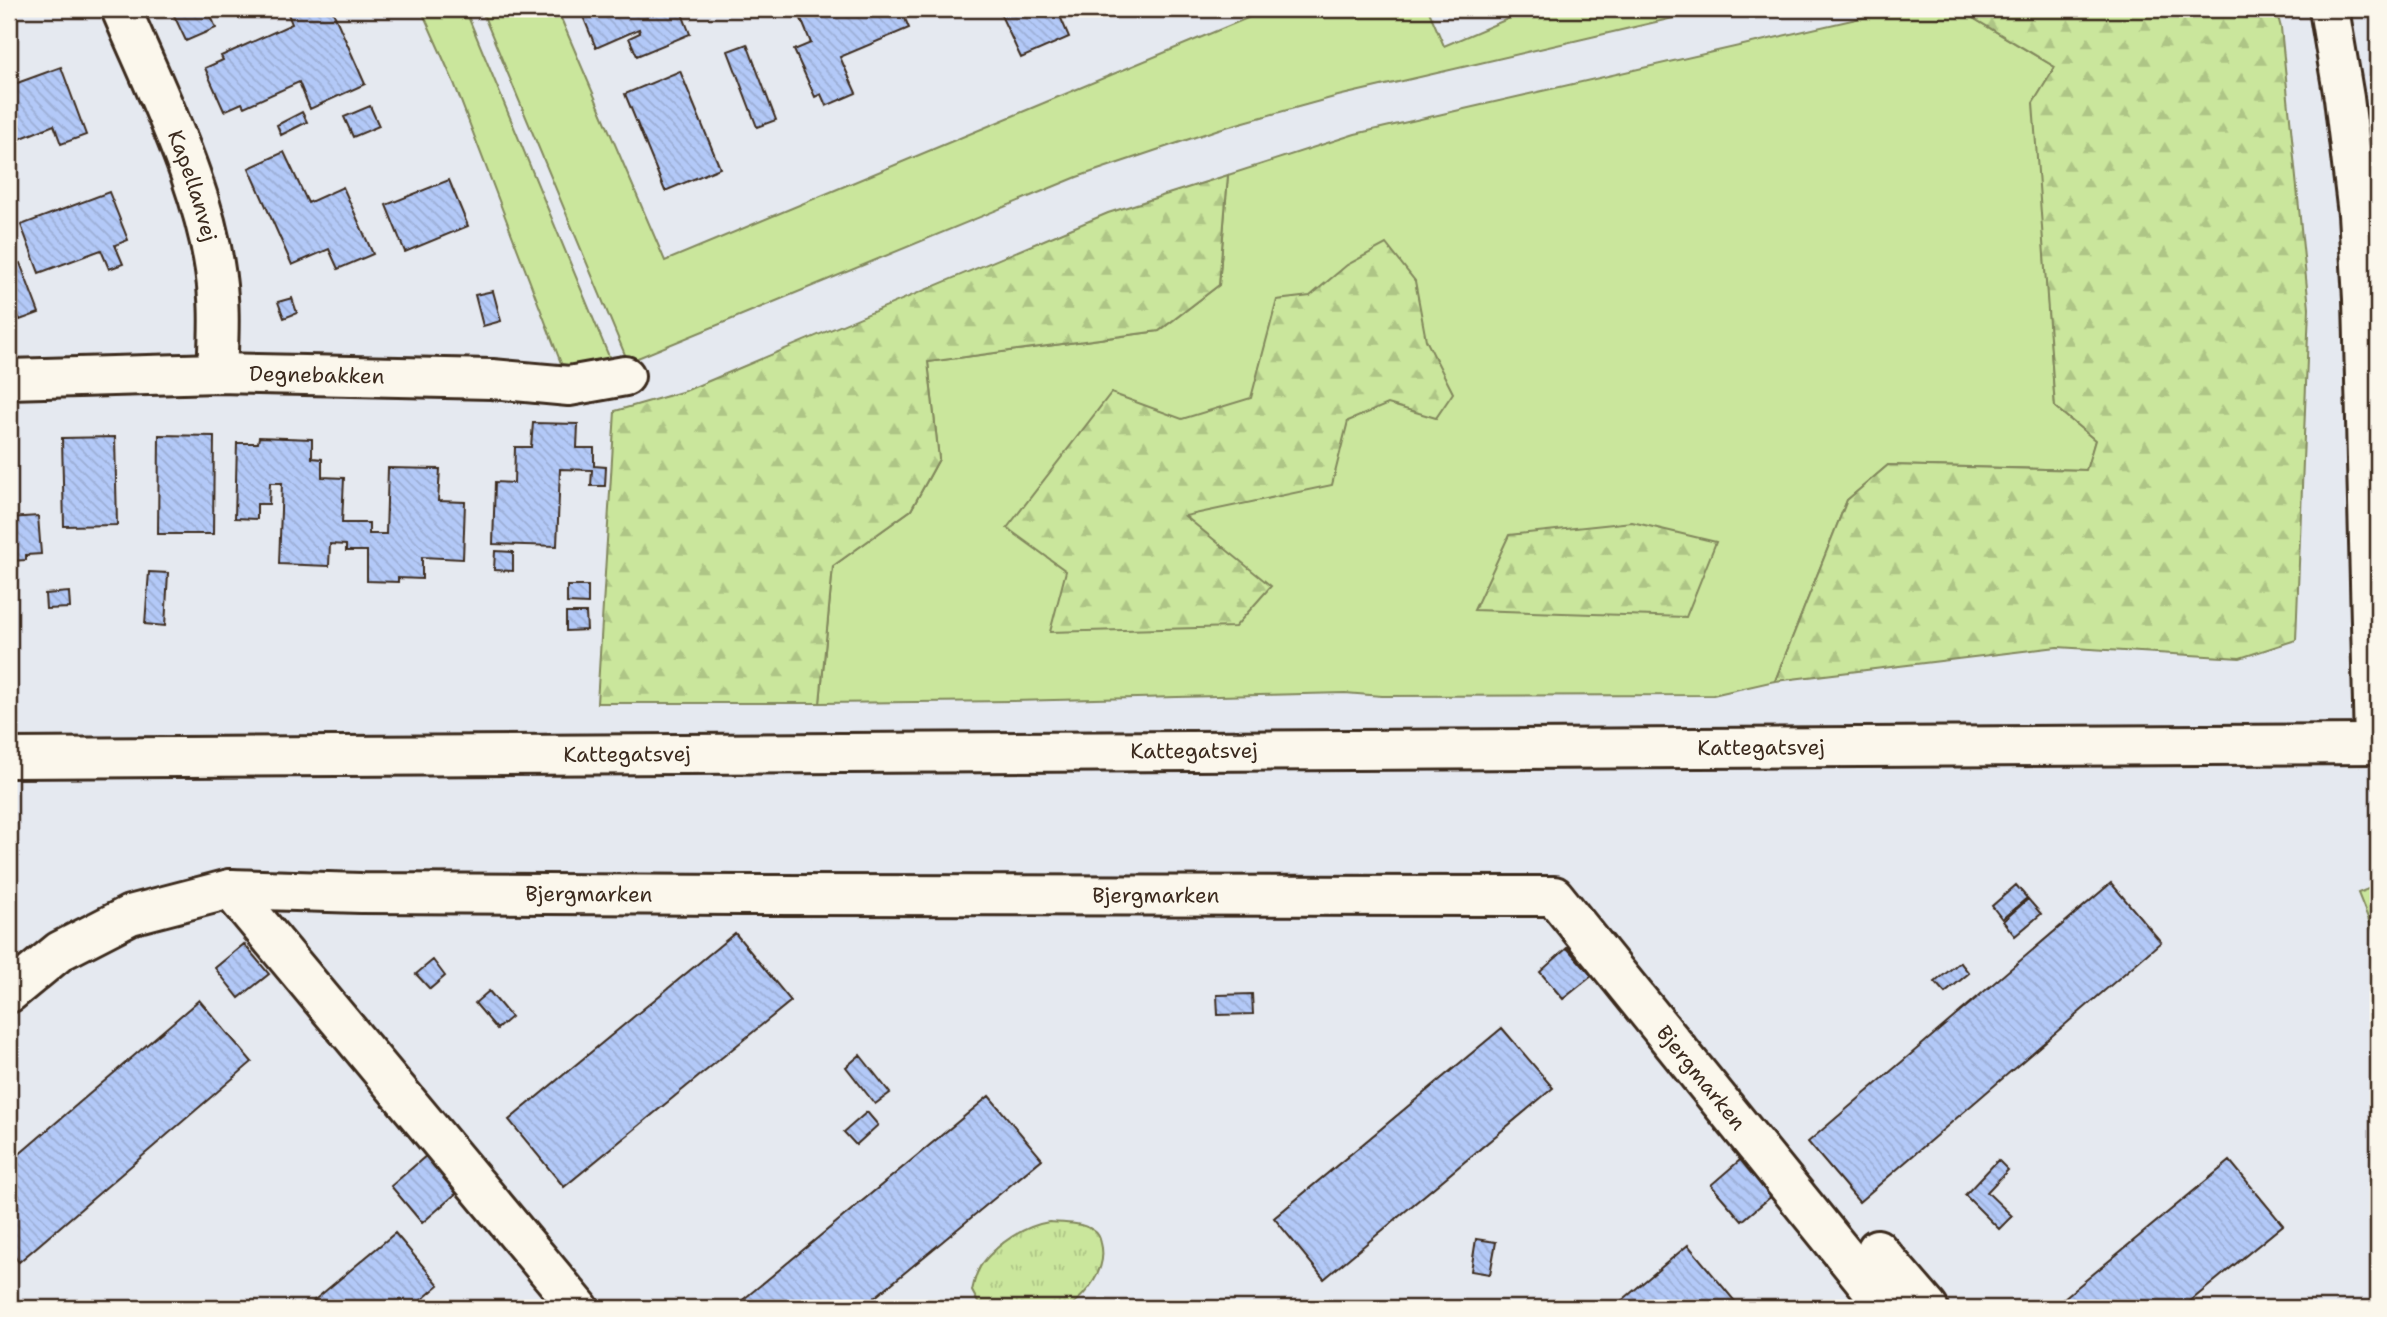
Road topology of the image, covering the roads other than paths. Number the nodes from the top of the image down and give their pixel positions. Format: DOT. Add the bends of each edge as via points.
graph roads {
  1 [pos="121,9"];
  2 [pos="2329,9"];
  3 [pos="217,373"];
  4 [pos="625,376"];
  5 [pos="9,379"];
  6 [pos="2376,744"];
  7 [pos="9,758"];
  8 [pos="230,889"];
  9 [pos="9,993"];
  10 [pos="1877,1249"];
  11 [pos="579,1308"];
  12 [pos="1887,1308"];
  13 [pos="1928,1308"];
  1 -- 3 [label="street, Kapellanvej" via="182,150 207,232 218,299"];
  2 -- 6 [label="street" via="2344,98 2364,299"];
  3 -- 4 [label="street, Degnebakken" via="492,379 569,386"];
  3 -- 5 [label="street, Degnebakken"];
  6 -- 7 [label="street, Kattegatsvej"];
  8 -- 9 [label="street, Bjergmarken" via="130,915 60,951"];
  8 -- 11 [label="street"];
  8 -- 12 [label="street, Bjergmarken" via="675,895 1554,896"];
  10 -- 13 [label="street"];
}
